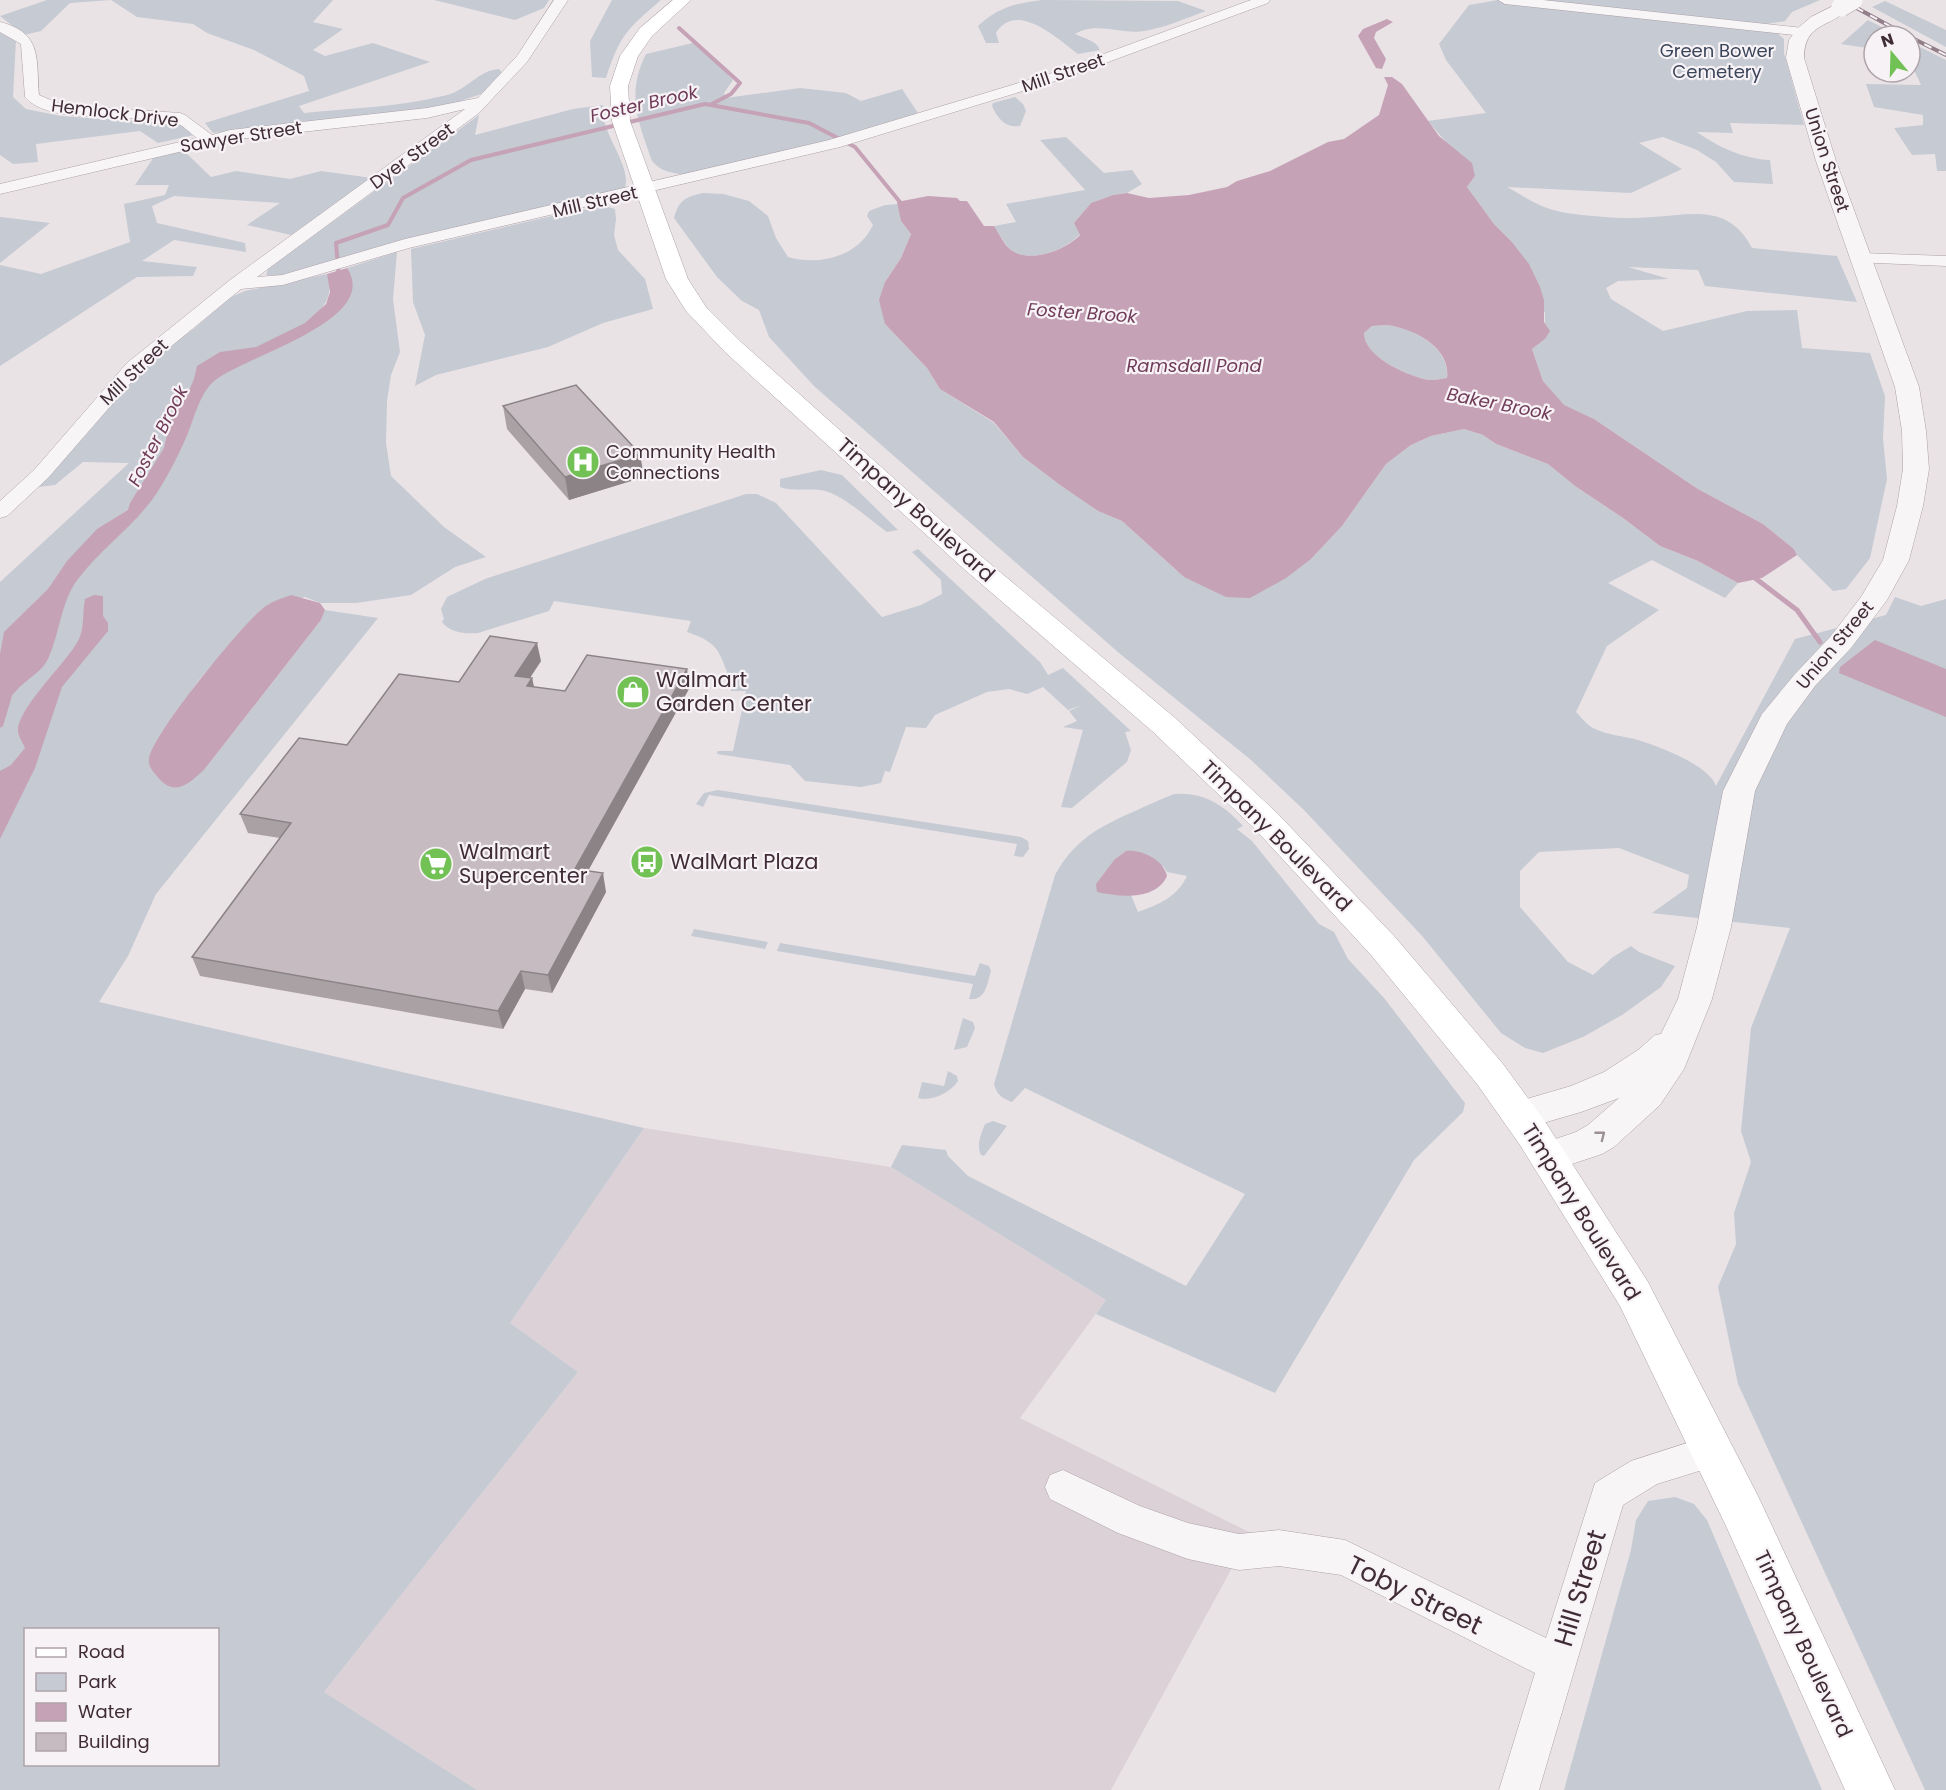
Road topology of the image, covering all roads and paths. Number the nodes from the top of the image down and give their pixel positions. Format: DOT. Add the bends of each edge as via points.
graph roads {
  1 [pos="561,0"];
  2 [pos="683,0"];
  3 [pos="1263,0"];
  4 [pos="1505,0"];
  5 [pos="1847,3"];
  6 [pos="0,26"];
  7 [pos="1803,32"];
  8 [pos="485,100"];
  9 [pos="208,139"];
  10 [pos="0,189"];
  11 [pos="644,190"];
  12 [pos="1860,258"];
  13 [pos="1946,261"];
  14 [pos="236,284"];
  15 [pos="0,513"];
  16 [pos="1678,1035"];
  17 [pos="1519,1115"];
  18 [pos="1548,1157"];
  19 [pos="1712,1451"];
  20 [pos="1063,1487"];
  21 [pos="1558,1664"];
  22 [pos="1519,1790"];
  23 [pos="1870,1790"];
  1 -- 8 [label="street, Dyer Street" via="547,27"];
  2 -- 11 [label="main road, Timpany Boulevard" via="646,32 629,56 619,86 621,124"];
  3 -- 11 [label="street, Mill Street" via="1057,76 834,144"];
  4 -- 7 [label="street"];
  5 -- 7 [label="street"];
  6 -- 9 [label="street, Hemlock Drive" via="28,44 32,97 43,104 61,109 180,118"];
  7 -- 12 [label="street, Union Street" via="1794,46 1795,58"];
  8 -- 9 [label="street, Sawyer Street" via="427,113"];
  8 -- 14 [label="street, Dyer Street"];
  9 -- 10 [label="street, Sawyer Street"];
  11 -- 14 [label="street, Mill Street" via="405,244 283,280"];
  11 -- 17 [label="main road, Timpany Boulevard" via="678,279 697,311 1266,821 1422,990"];
  12 -- 13 [label="street"];
  12 -- 16 [label="street, Union Street" via="1907,387 1916,470 1910,506 1896,560 1873,600 1773,721 1739,791 1714,927 1695,999"];
  14 -- 15 [label="street, Mill Street" via="134,367 41,474"];
  16 -- 17 [label="street" via="1631,1077 1571,1102"];
  18 -- 16 [label="street, one-way" via="1589,1143 1647,1095 1671,1059"];
  17 -- 18 [label="main road, Timpany Boulevard"];
  18 -- 19 [label="main road, Timpany Boulevard" via="1634,1294"];
  19 -- 21 [label="street, Hill Street" via="1624,1480 1608,1495"];
  19 -- 23 [label="main road, Timpany Boulevard"];
  20 -- 21 [label="street, Toby Street" via="1131,1521 1188,1542 1239,1552 1279,1548 1345,1558"];
  21 -- 22 [label="street, Hill Street"];
}
